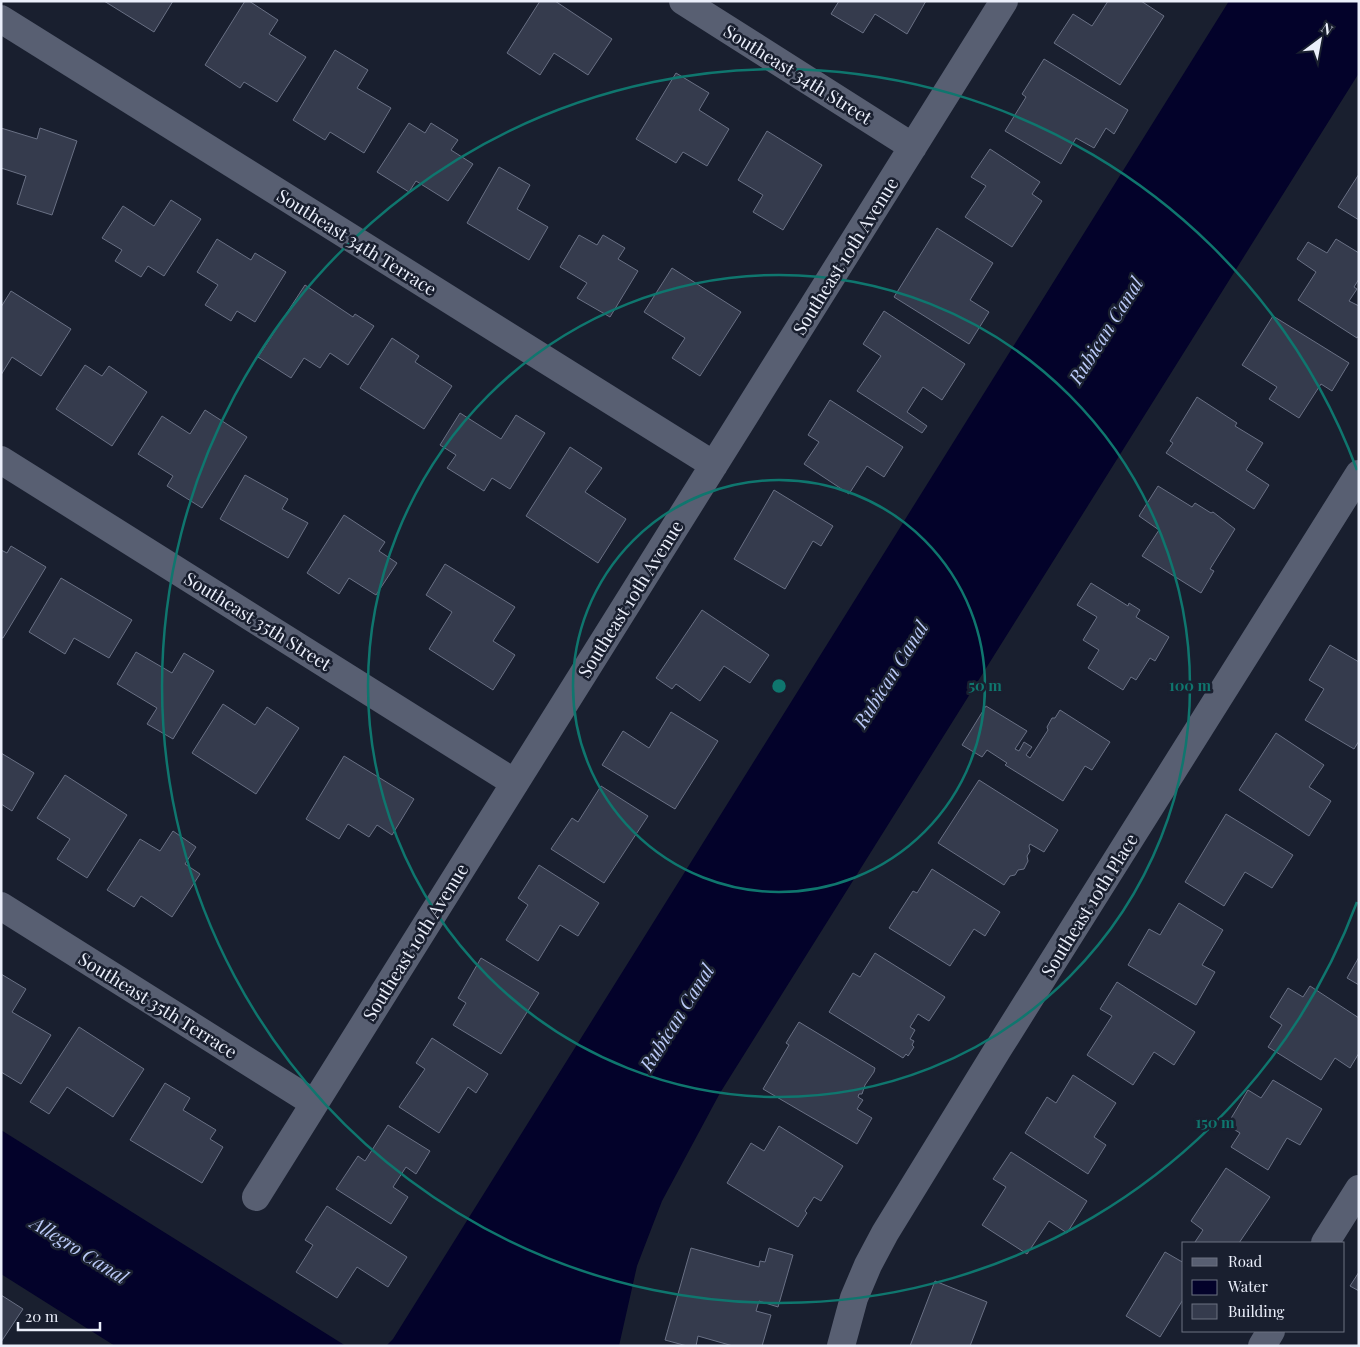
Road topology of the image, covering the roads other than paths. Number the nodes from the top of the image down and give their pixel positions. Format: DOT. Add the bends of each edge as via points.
graph roads {
  1 [pos="683,1"];
  2 [pos="1004,1"];
  3 [pos="1,19"];
  4 [pos="913,147"];
  5 [pos="1,460"];
  6 [pos="714,465"];
  7 [pos="1359,474"];
  8 [pos="515,783"];
  9 [pos="1,906"];
  10 [pos="314,1103"];
  11 [pos="1359,1189"];
  12 [pos="256,1196"];
  13 [pos="1327,1242"];
  14 [pos="1270,1332"];
  15 [pos="841,1346"];
  16 [pos="1262,1346"];
  1 -- 4 [label="street, Southeast 34th Street"];
  2 -- 4 [label="street, Southeast 10th Avenue"];
  3 -- 6 [label="street, Southeast 34th Terrace"];
  4 -- 6 [label="street, Southeast 10th Avenue"];
  5 -- 8 [label="street, Southeast 35th Street"];
  6 -- 8 [label="street, Southeast 10th Avenue"];
  7 -- 15 [label="street, Southeast 10th Place" via="885,1233 858,1290"];
  8 -- 10 [label="street, Southeast 10th Avenue"];
  9 -- 10 [label="street, Southeast 35th Terrace"];
  10 -- 12 [label="street, Southeast 10th Avenue"];
  11 -- 13 [label="street"];
  14 -- 16 [label="street"];
}
